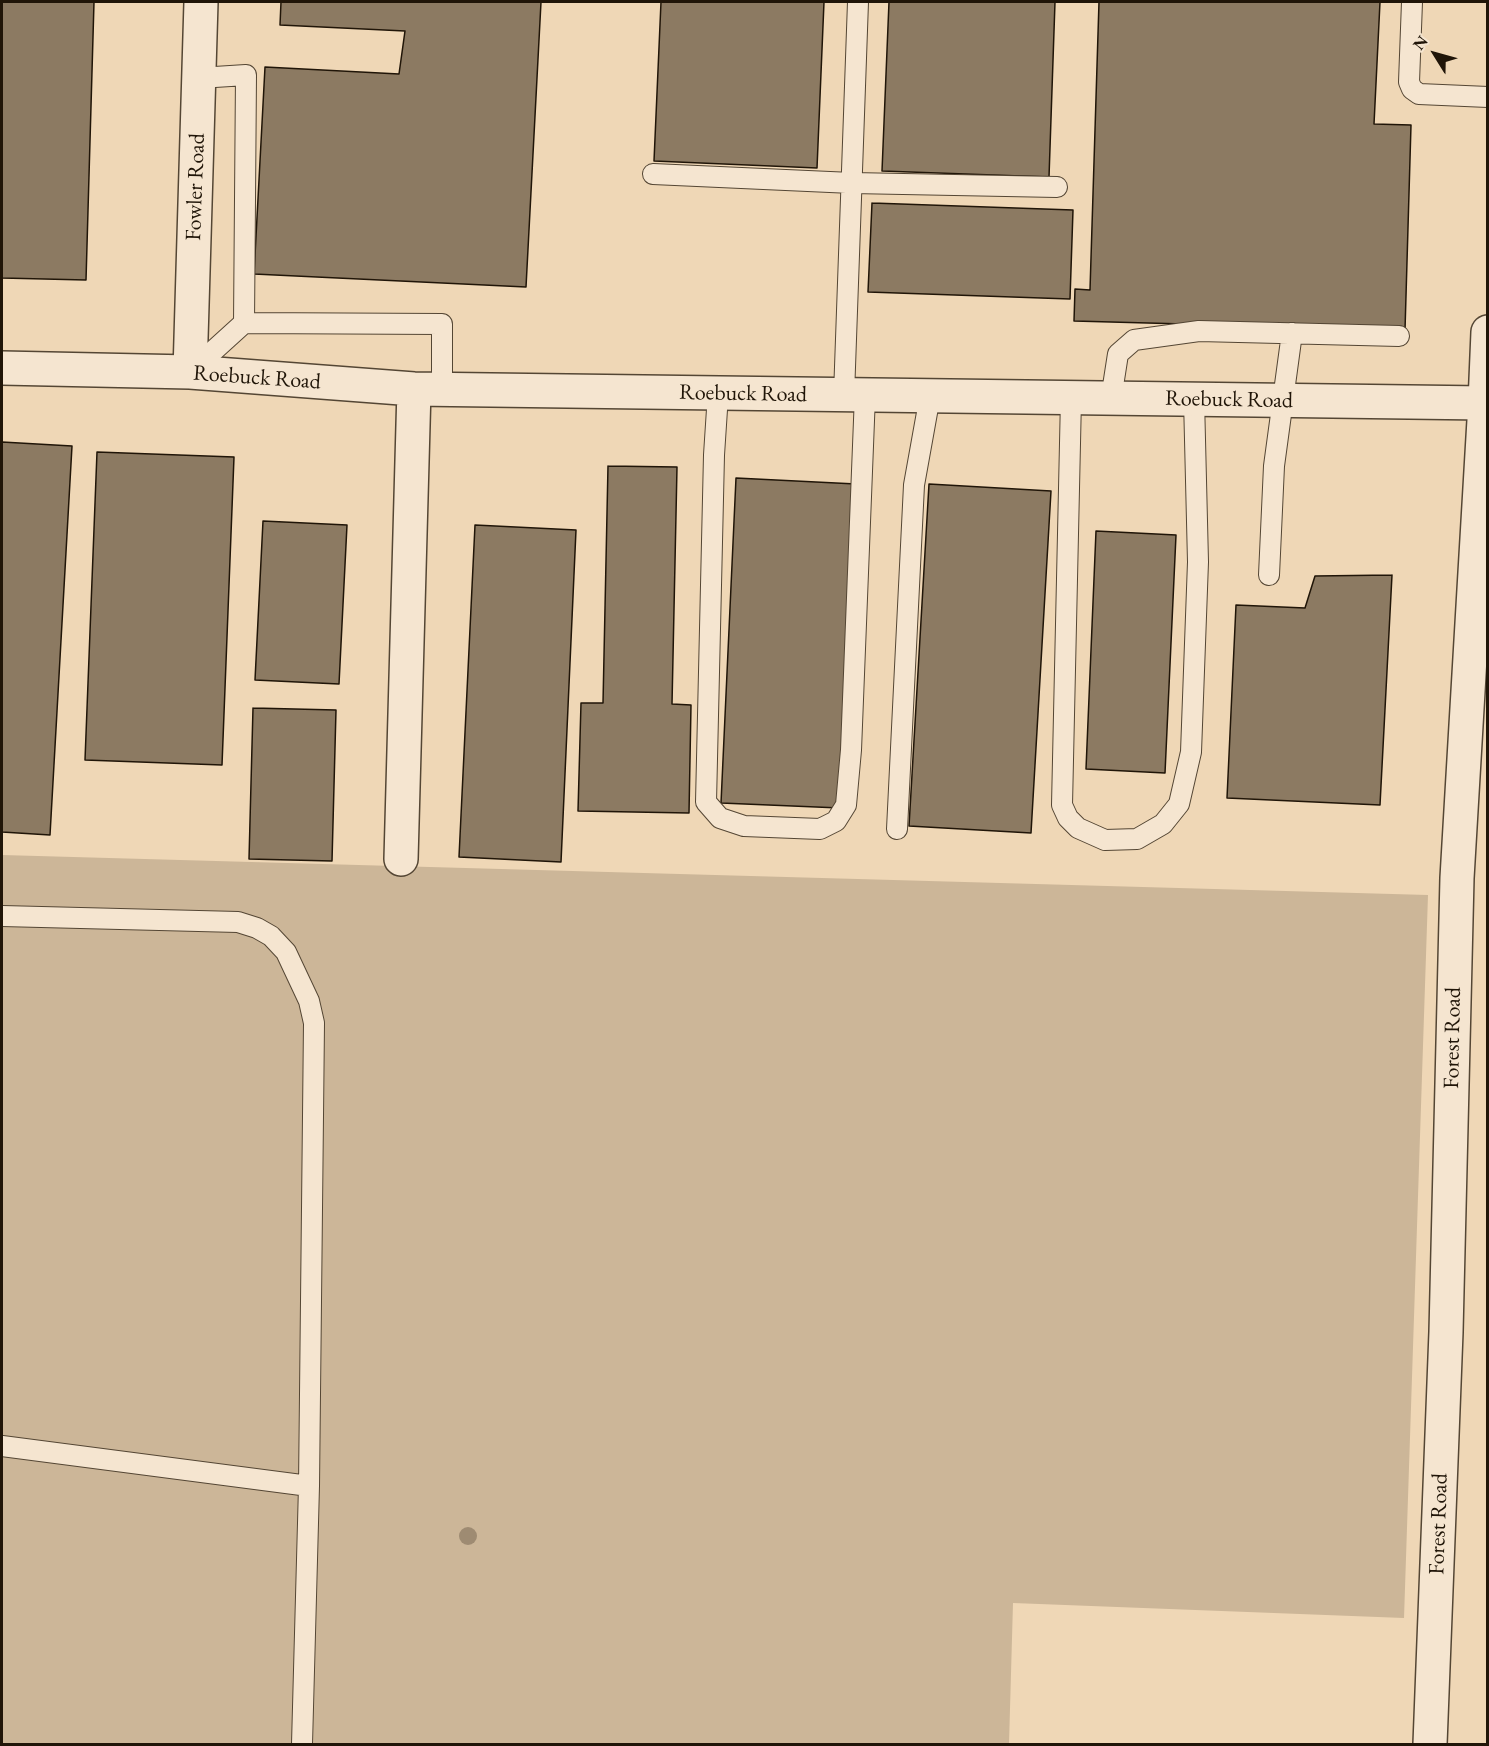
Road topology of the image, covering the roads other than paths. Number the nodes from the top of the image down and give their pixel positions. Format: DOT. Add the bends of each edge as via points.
graph roads {
  1 [pos="201,2"];
  2 [pos="858,2"];
  3 [pos="1412,2"];
  4 [pos="199,78"];
  5 [pos="1488,97"];
  6 [pos="653,174"];
  7 [pos="852,183"];
  8 [pos="1057,187"];
  9 [pos="244,322"];
  10 [pos="1488,332"];
  11 [pos="1292,333"];
  12 [pos="1399,336"];
  13 [pos="2,368"];
  14 [pos="190,372"];
  15 [pos="428,390"];
  16 [pos="718,393"];
  17 [pos="855,395"];
  18 [pos="930,396"];
  19 [pos="1071,398"];
  20 [pos="1111,399"];
  21 [pos="1194,399"];
  22 [pos="1284,401"];
  23 [pos="1485,403"];
  24 [pos="1269,575"];
  25 [pos="897,829"];
  26 [pos="401,859"];
  27 [pos="2,916"];
  28 [pos="2,1446"];
  29 [pos="309,1486"];
  30 [pos="302,1744"];
  31 [pos="1430,1744"];
  1 -- 4 [label="street, Fowler Road"];
  2 -- 7 [label="lane"];
  3 -- 5 [label="lane" via="1412,89 1419,94"];
  4 -- 9 [label="lane" via="246,75"];
  4 -- 14 [label="street, Fowler Road"];
  6 -- 7 [label="lane"];
  7 -- 8 [label="lane"];
  7 -- 17 [label="lane"];
  9 -- 14 [label="lane"];
  9 -- 15 [label="lane" via="442,324"];
  10 -- 23 [label="street, Forest Road"];
  11 -- 12 [label="lane"];
  11 -- 20 [label="lane" via="1199,331 1134,340 1118,354"];
  11 -- 22 [label="lane"];
  13 -- 14 [label="street, Roebuck Road"];
  14 -- 15 [label="street, Roebuck Road"];
  15 -- 16 [label="street, Roebuck Road"];
  15 -- 26 [label="street"];
  16 -- 17 [label="street, Roebuck Road"];
  16 -- 17 [label="lane" via="706,802 720,819 744,826 820,829 836,821 846,805 851,750"];
  17 -- 18 [label="street, Roebuck Road"];
  18 -- 19 [label="street, Roebuck Road"];
  18 -- 25 [label="lane" via="914,485"];
  19 -- 20 [label="street, Roebuck Road"];
  19 -- 21 [label="lane" via="1062,805 1078,828 1105,840 1137,839 1163,824 1179,804 1191,752 1198,562"];
  20 -- 21 [label="street, Roebuck Road"];
  21 -- 22 [label="street, Roebuck Road"];
  22 -- 23 [label="street, Roebuck Road"];
  22 -- 24 [label="lane" via="1274,466"];
  23 -- 31 [label="street, Forest Road" via="1457,878 1446,1332"];
  27 -- 29 [label="lane" via="238,922 271,936 286,952 309,1001 314,1023"];
  28 -- 29 [label="lane"];
  29 -- 30 [label="lane"];
}
